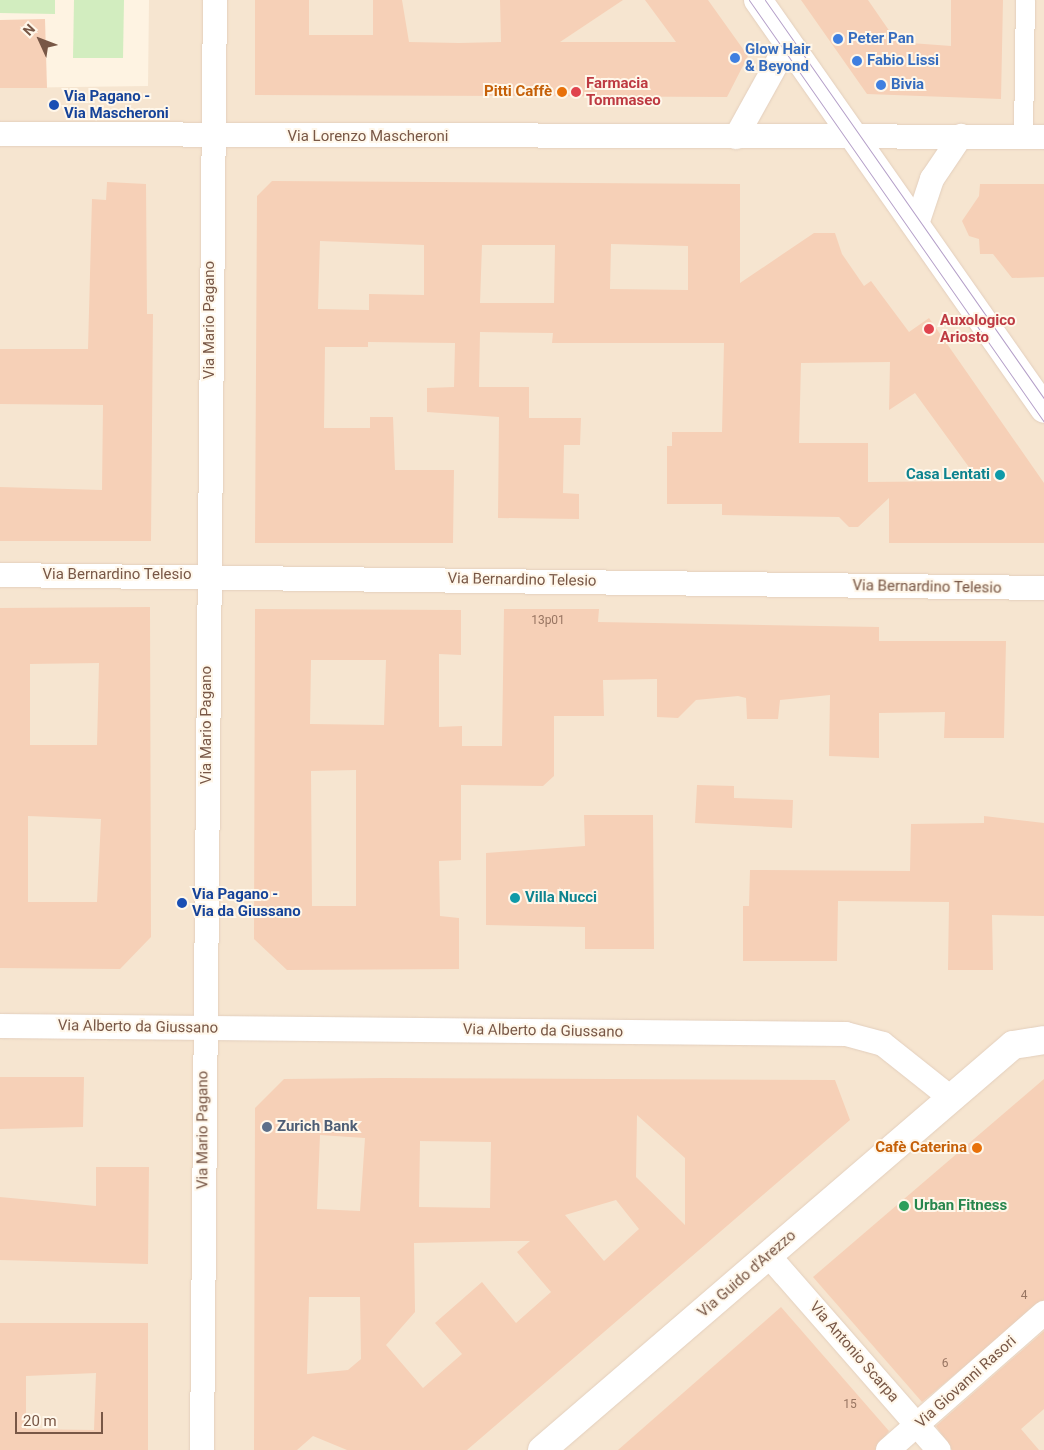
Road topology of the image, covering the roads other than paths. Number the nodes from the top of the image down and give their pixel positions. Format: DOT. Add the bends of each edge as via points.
graph roads {
  1 [pos="214,0"];
  2 [pos="758,0"];
  3 [pos="1025,0"];
  4 [pos="788,43"];
  5 [pos="0,134"];
  6 [pos="212,136"];
  7 [pos="962,136"];
  8 [pos="852,137"];
  9 [pos="1033,137"];
  10 [pos="736,138"];
  11 [pos="916,227"];
  12 [pos="1044,409"];
  13 [pos="0,575"];
  14 [pos="208,576"];
  15 [pos="1044,588"];
  16 [pos="0,1026"];
  17 [pos="204,1028"];
  18 [pos="1044,1040"];
  19 [pos="951,1098"];
  20 [pos="768,1255"];
  21 [pos="1044,1313"];
  22 [pos="917,1425"];
  23 [pos="202,1450"];
  24 [pos="542,1450"];
  25 [pos="888,1450"];
  26 [pos="939,1450"];
  1 -- 6 [label="street, Via Mario Pagano"];
  2 -- 4 [label="main road"];
  3 -- 9 [label="street"];
  4 -- 8 [label="main road"];
  4 -- 10 [label="street"];
  5 -- 6 [label="street, Via Lorenzo Mascheroni"];
  6 -- 10 [label="street, Via Lorenzo Mascheroni"];
  6 -- 14 [label="street, Via Mario Pagano"];
  7 -- 8 [label="street, Via Lorenzo Mascheroni"];
  7 -- 9 [label="street"];
  7 -- 11 [label="street" via="932,179"];
  8 -- 10 [label="street, Via Lorenzo Mascheroni"];
  8 -- 11 [label="main road"];
  11 -- 12 [label="main road"];
  13 -- 14 [label="street, Via Bernardino Telesio"];
  14 -- 15 [label="street, Via Bernardino Telesio"];
  14 -- 17 [label="street, Via Mario Pagano"];
  16 -- 17 [label="street, Via Alberto da Giussano"];
  17 -- 19 [label="street, Via Alberto da Giussano" via="846,1034 883,1044"];
  17 -- 23 [label="street, Via Mario Pagano"];
  18 -- 19 [label="main road" via="1013,1045"];
  19 -- 20 [label="main road, Via Guido d'Arezzo"];
  20 -- 22 [label="street, Via Antonio Scarpa"];
  20 -- 24 [label="main road, Via Guido d'Arezzo"];
  21 -- 22 [label="street, Via Giovanni Rasori"];
  22 -- 25 [label="street, Via Giovanni Rasori"];
  22 -- 26 [label="street, Via Antonio Scarpa"];
}
